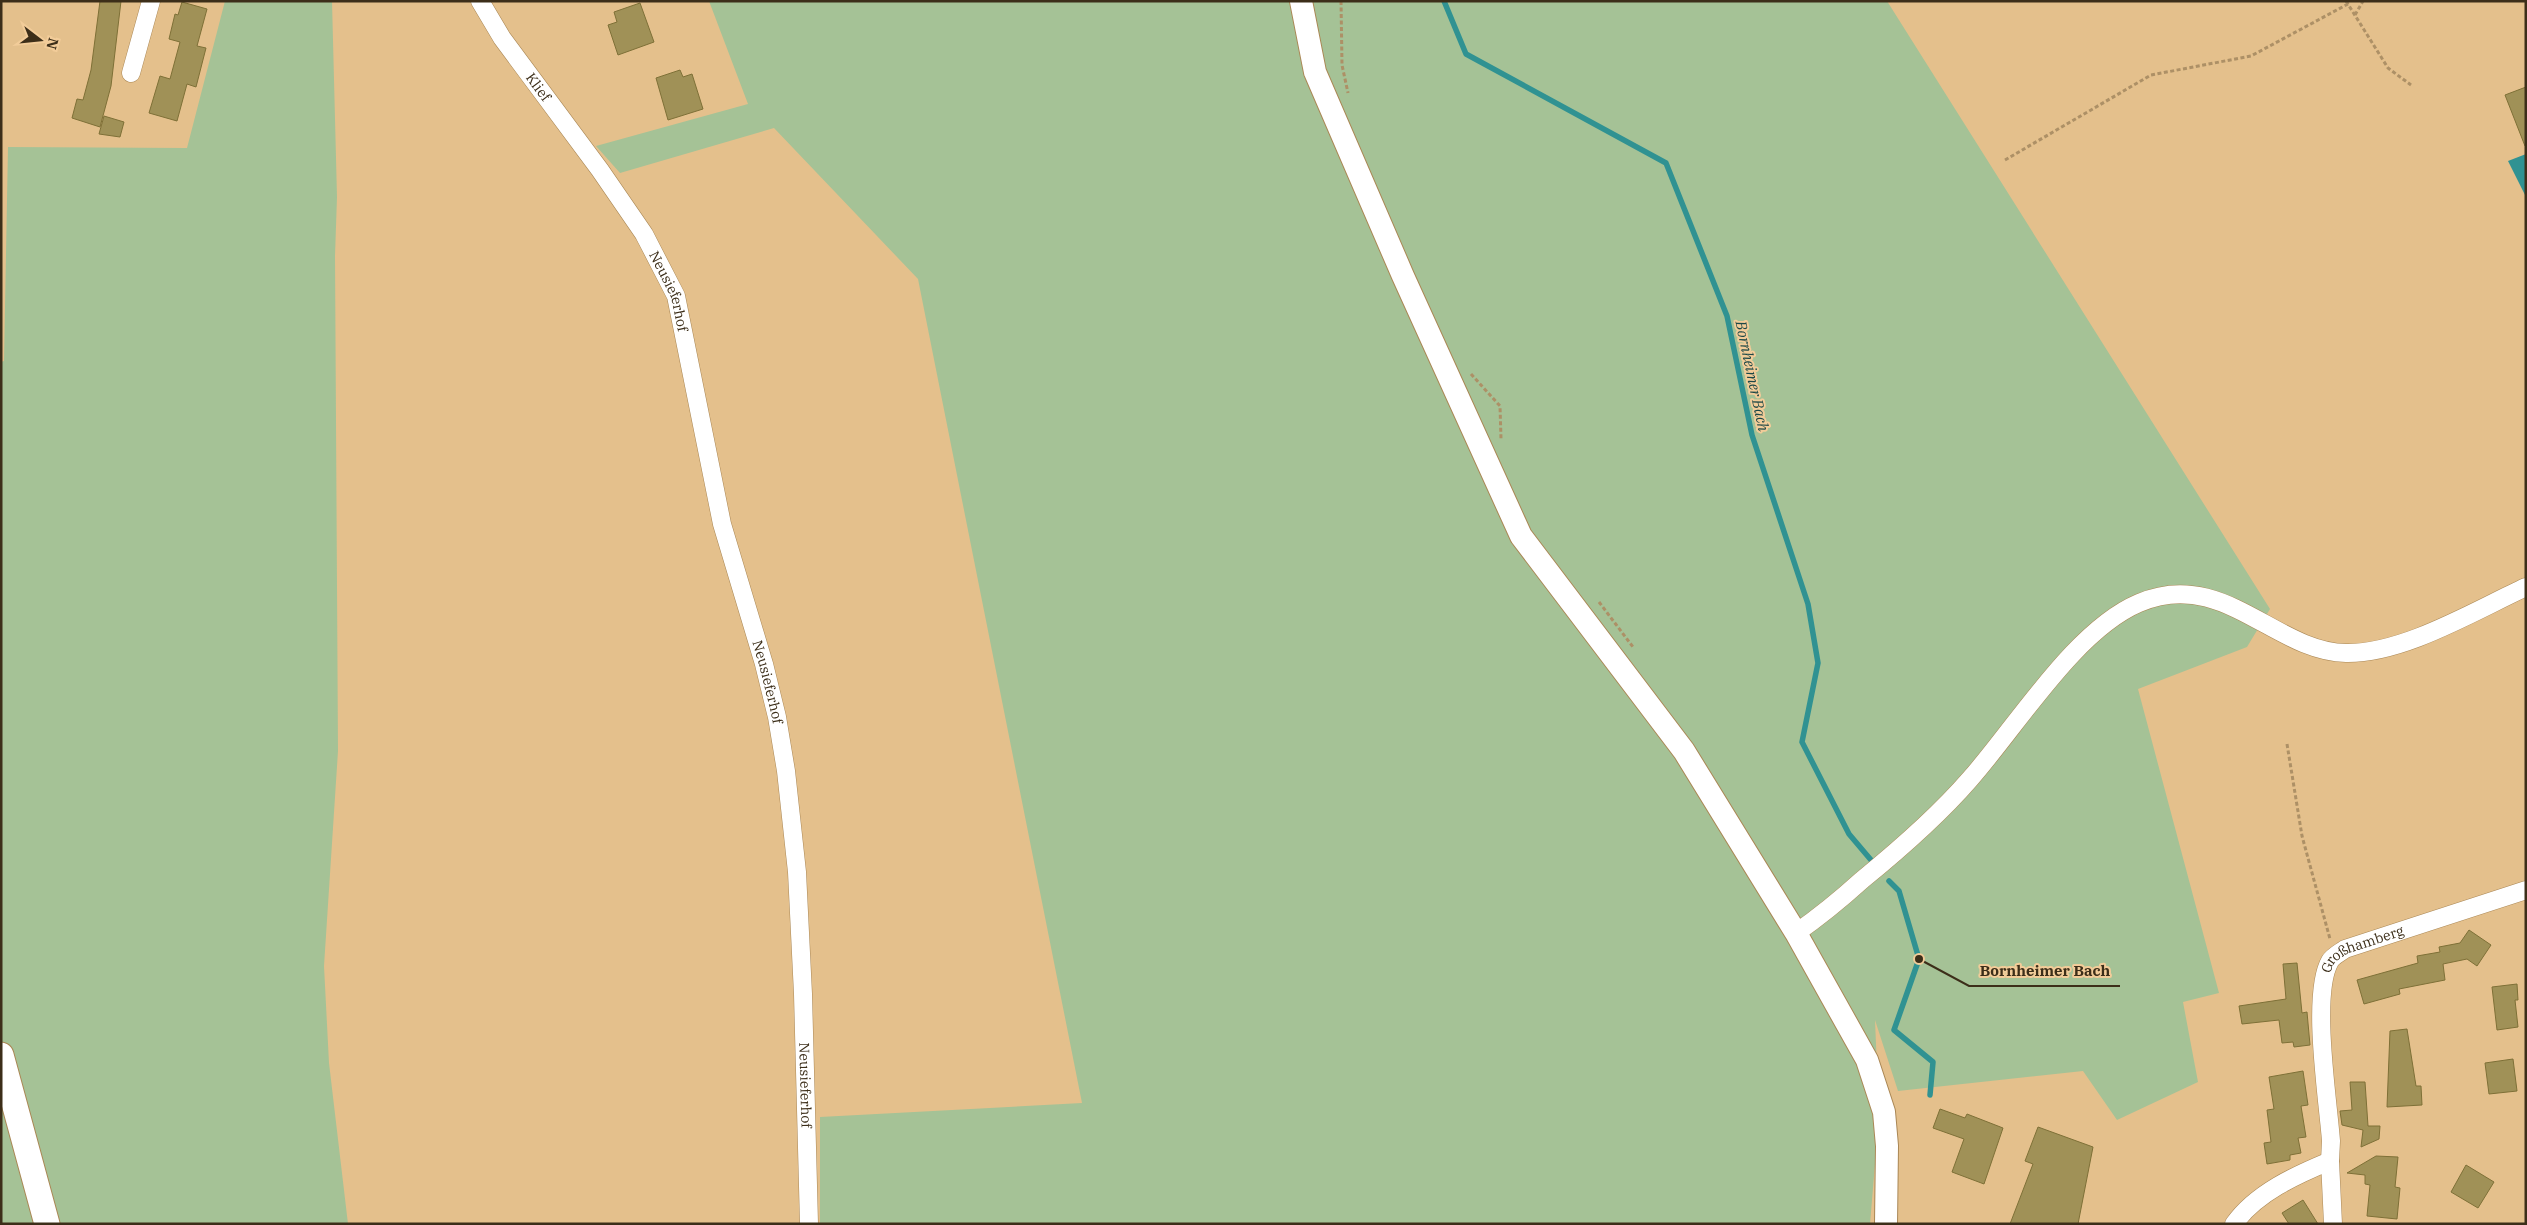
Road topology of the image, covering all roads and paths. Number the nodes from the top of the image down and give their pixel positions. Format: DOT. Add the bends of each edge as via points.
graph roads {
  1 [pos="151,1"];
  2 [pos="480,1"];
  3 [pos="1301,1"];
  4 [pos="1342,1"];
  5 [pos="2364,1"];
  6 [pos="2347,3"];
  7 [pos="2355,15"];
  8 [pos="130,73"];
  9 [pos="2411,85"];
  10 [pos="1349,98"];
  11 [pos="2004,160"];
  12 [pos="600,170"];
  13 [pos="2526,587"];
  14 [pos="2287,744"];
  15 [pos="2526,890"];
  16 [pos="1796,933"];
  17 [pos="2331,959"];
  18 [pos="1,1055"];
  19 [pos="2330,1161"];
  20 [pos="48,1224"];
  21 [pos="809,1224"];
  22 [pos="1886,1224"];
  23 [pos="2234,1224"];
  24 [pos="2333,1224"];
  1 -- 8 [label="street"];
  2 -- 12 [label="street, Klief" via="502,38"];
  3 -- 16 [label="street" via="1315,72 1521,536 1684,751"];
  4 -- 10 [label="path" via="1342,65"];
  5 -- 7 [label="path"];
  6 -- 7 [label="path"];
  6 -- 11 [label="path" via="2251,56 2150,75"];
  7 -- 9 [label="path" via="2388,68"];
  12 -- 21 [label="street, Neusieferhof" via="644,234 676,296 722,524 777,717 797,872"];
  13 -- 16 [label="street" via="2404,643 2345,653 2316,648 2233,607 2203,597 2169,594 2140,602 2110,619 2073,653 1970,780 1907,843"];
  14 -- 17 [label="path" via="2302,836 2330,934"];
  15 -- 17 [label="street, Großhamberg" via="2345,948"];
  16 -- 22 [label="street" via="1868,1060 1877,1088 1884,1112 1887,1146"];
  17 -- 19 [label="street, Großhamberg" via="2323,979 2320,1008"];
  18 -- 20 [label="main road"];
  19 -- 23 [label="street" via="2295,1175 2254,1204"];
  19 -- 24 [label="street, Großhamberg"];
}
